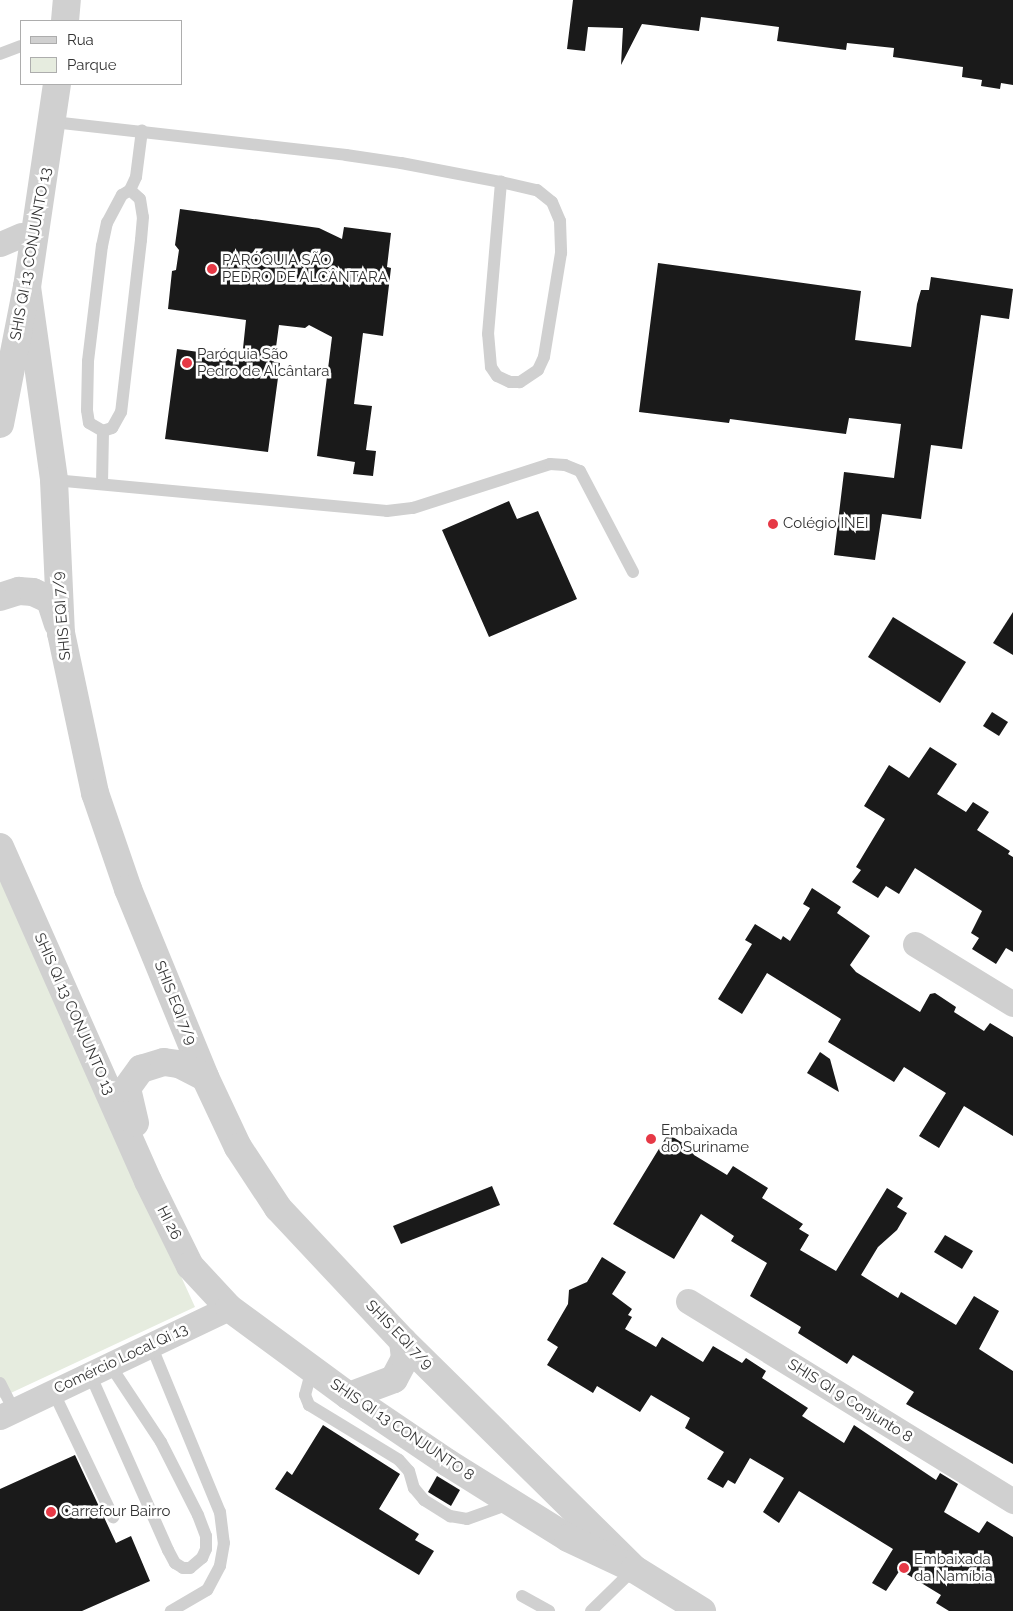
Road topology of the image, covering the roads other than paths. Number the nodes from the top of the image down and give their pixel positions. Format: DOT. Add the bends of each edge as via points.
graph roads {
  1 [pos="67,0"];
  2 [pos="64,20"];
  3 [pos="20,46"];
  4 [pos="0,56"];
  5 [pos="57,85"];
  6 [pos="53,122"];
  7 [pos="142,130"];
  8 [pos="501,182"];
  9 [pos="130,190"];
  10 [pos="27,287"];
  11 [pos="0,424"];
  12 [pos="103,431"];
  13 [pos="54,480"];
  14 [pos="102,484"];
  15 [pos="634,572"];
  16 [pos="0,598"];
  17 [pos="61,633"];
  18 [pos="0,847"];
  19 [pos="915,944"];
  20 [pos="1013,1004"];
  21 [pos="205,1077"];
  22 [pos="148,1181"];
  23 [pos="190,1266"];
  24 [pos="688,1301"];
  25 [pos="229,1308"];
  26 [pos="403,1340"];
  27 [pos="151,1345"];
  28 [pos="100,1369"];
  29 [pos="312,1369"];
  30 [pos="0,1383"];
  31 [pos="53,1392"];
  32 [pos="350,1396"];
  33 [pos="7,1414"];
  34 [pos="1013,1501"];
  35 [pos="514,1502"];
  36 [pos="113,1517"];
  37 [pos="634,1569"];
  38 [pos="522,1596"];
  39 [pos="171,1611"];
  40 [pos="549,1611"];
  41 [pos="591,1611"];
  42 [pos="702,1611"];
  1 -- 2 [label="street"];
  3 -- 4 [label="lane"];
  5 -- 6 [label="street, SHIS QI 13 CONJUNTO 13"];
  6 -- 7 [label="lane"];
  6 -- 10 [label="street, SHIS QI 13 CONJUNTO 13"];
  7 -- 8 [label="lane" via="346,155"];
  7 -- 9 [label="lane" via="136,177"];
  8 -- 8 [label="lane" via="537,190 552,202 560,221 561,253 544,357 538,370 520,382 510,382 497,376 491,367 488,334"];
  9 -- 12 [label="lane" via="140,199 143,217 141,240 121,412 112,428"];
  9 -- 12 [label="lane" via="122,195 107,223 88,361 89,423"];
  10 -- 11 [label="street, SHIS QI 13 CONJUNTO 13"];
  10 -- 13 [label="street, SHIS EQI 7/9"];
  12 -- 14 [label="lane"];
  13 -- 14 [label="lane"];
  13 -- 17 [label="street, SHIS EQI 7/9"];
  14 -- 15 [label="lane" via="387,511 414,508 550,464 565,465 580,471"];
  16 -- 17 [label="street" via="19,591 33,592 50,600"];
  17 -- 21 [label="street, SHIS EQI 7/9" via="95,792 128,888"];
  18 -- 22 [label="street, SHIS QI 13 CONJUNTO 13"];
  19 -- 20 [label="street"];
  21 -- 22 [label="street" via="178,1064 164,1062 141,1069 128,1088"];
  21 -- 26 [label="street, SHIS EQI 7/9" via="238,1147 278,1208"];
  22 -- 23 [label="street, HI 26"];
  23 -- 25 [label="street, SHIS QI 13 CONJUNTO 8"];
  24 -- 34 [label="street, SHIS QI 9 Conjunto 8"];
  25 -- 27 [label="street, Comércio Local Qi 13"];
  25 -- 29 [label="street, SHIS QI 13 CONJUNTO 8"];
  26 -- 32 [label="street" via="405,1358 394,1379"];
  26 -- 37 [label="street, SHIS EQI 7/9"];
  27 -- 28 [label="street, Comércio Local Qi 13"];
  27 -- 39 [label="lane" via="220,1512 224,1543 220,1566 207,1590"];
  28 -- 28 [label="lane" via="168,1550 175,1563 190,1568 202,1558 206,1549 206,1536 198,1515 161,1442"];
  28 -- 31 [label="street, Comércio Local Qi 13"];
  29 -- 32 [label="street, SHIS QI 13 CONJUNTO 8"];
  29 -- 35 [label="lane" via="305,1395 309,1406 399,1460 409,1471 414,1488 424,1500 450,1516 467,1519"];
  30 -- 33 [label="lane, Comércio Local Qi 13"];
  31 -- 33 [label="street, Comércio Local Qi 13"];
  31 -- 36 [label="lane"];
  32 -- 35 [label="street, SHIS QI 13 CONJUNTO 8"];
  35 -- 37 [label="street, SHIS QI 13 CONJUNTO 8" via="568,1538"];
  37 -- 41 [label="lane"];
  37 -- 42 [label="street"];
  38 -- 40 [label="lane"];
}
